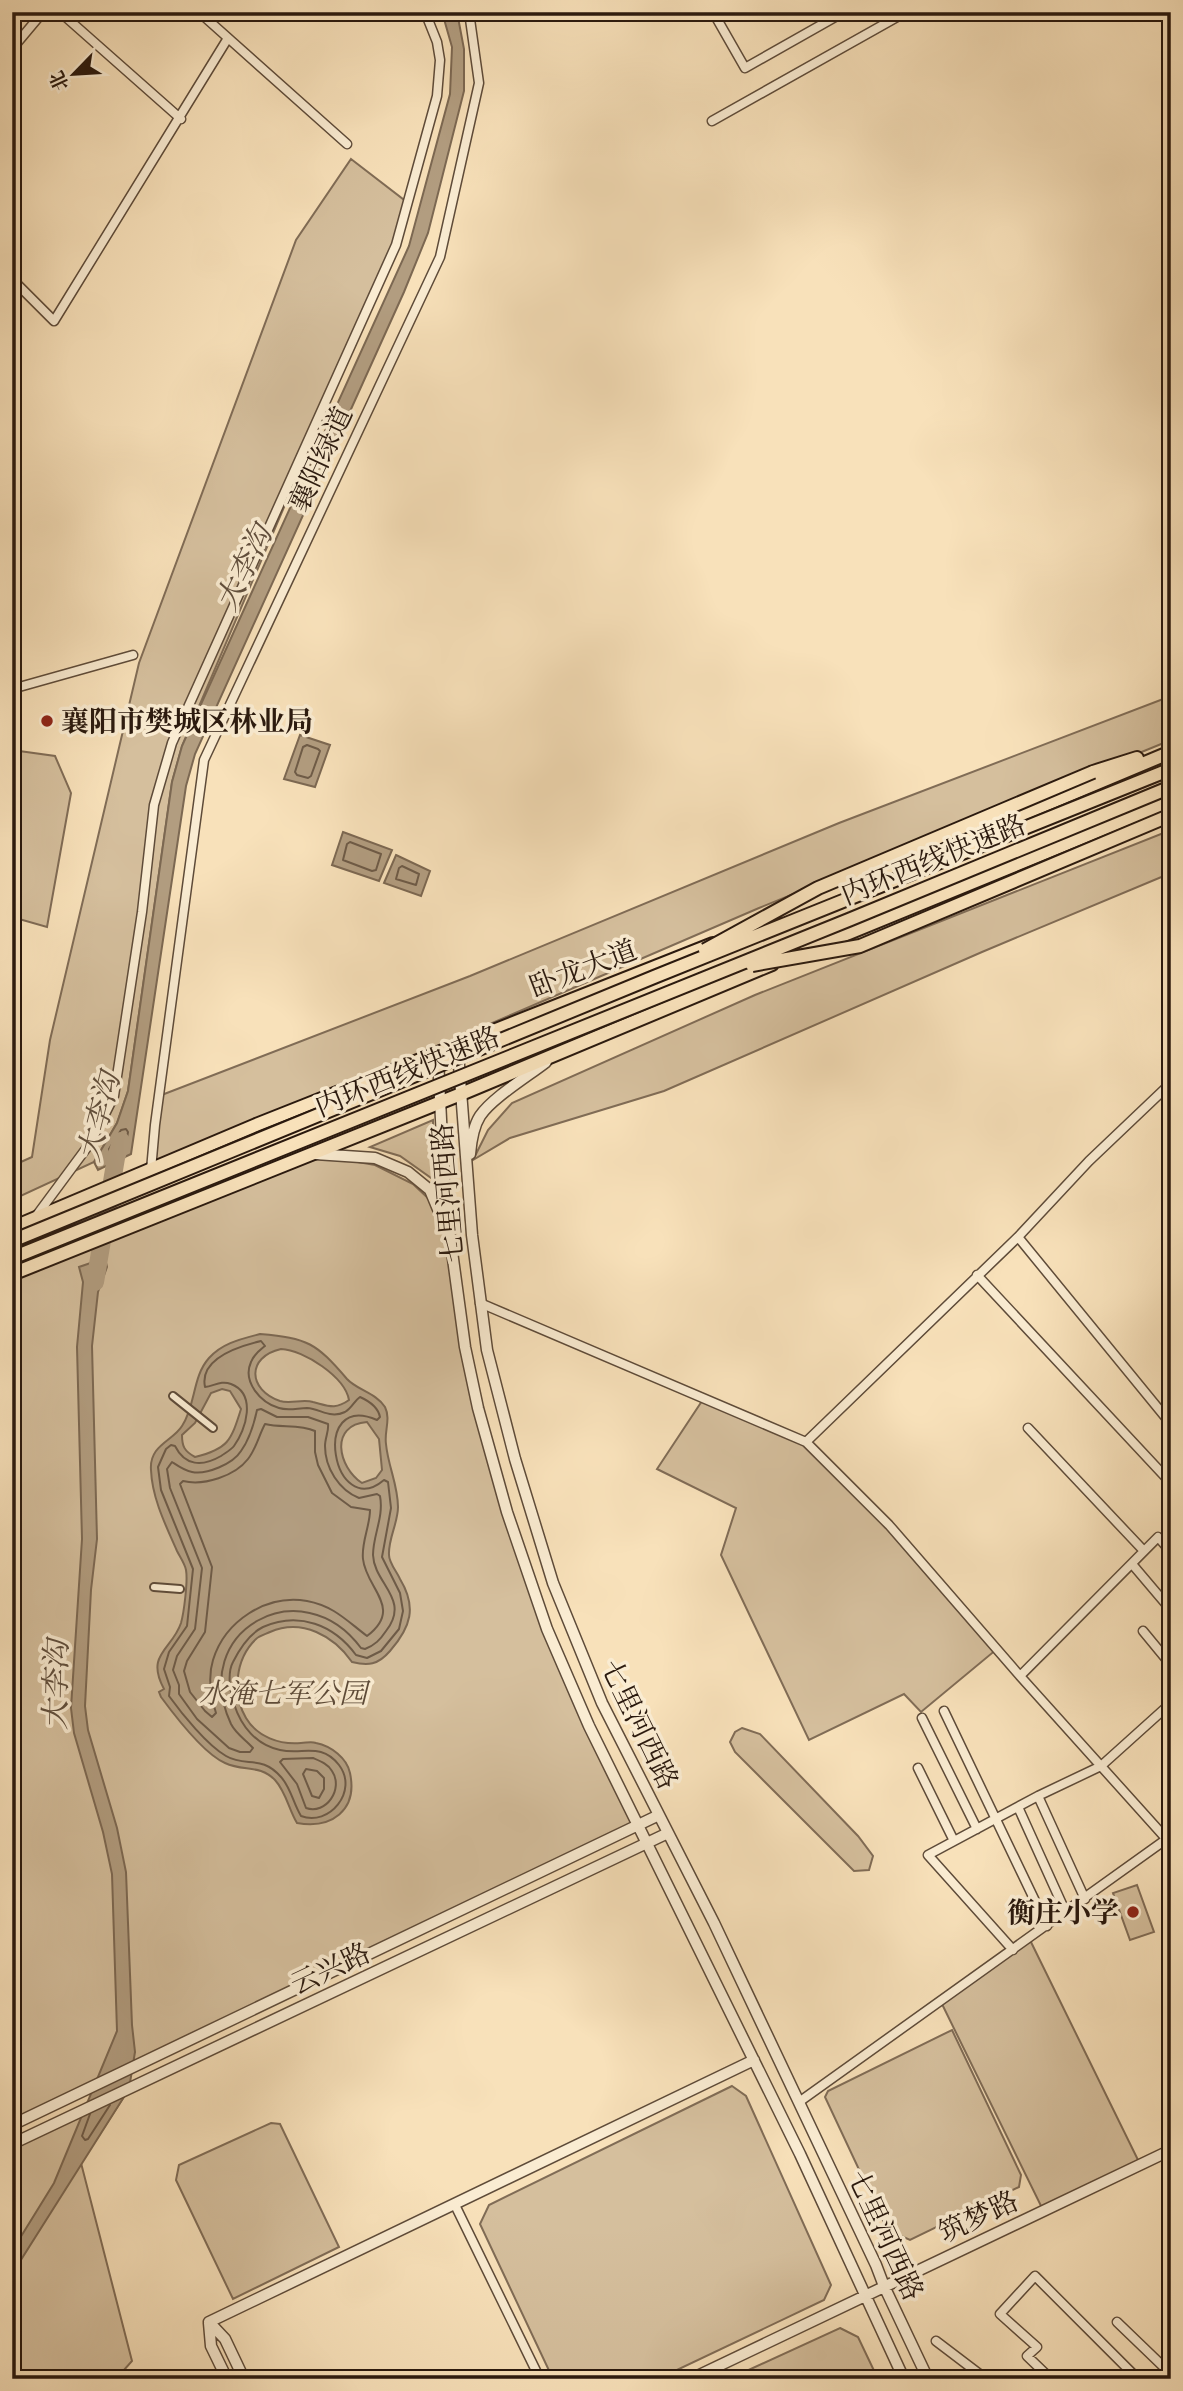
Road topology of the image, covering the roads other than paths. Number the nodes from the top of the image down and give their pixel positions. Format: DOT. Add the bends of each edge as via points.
graph roads {
  1 [pos="43,12"];
  2 [pos="60,12"];
  3 [pos="425,12"];
  4 [pos="469,12"];
  5 [pos="713,12"];
  6 [pos="845,12"];
  7 [pos="906,12"];
  8 [pos="205,14"];
  9 [pos="228,38"];
  10 [pos="12,49"];
  11 [pos="181,119"];
  12 [pos="712,121"];
  13 [pos="347,144"];
  14 [pos="12,279"];
  15 [pos="133,655"];
  16 [pos="12,689"];
  17 [pos="1171,749"];
  18 [pos="1171,769"];
  19 [pos="1171,787"];
  20 [pos="1171,801"];
  21 [pos="1171,815"];
  22 [pos="728,969"];
  23 [pos="654,977"];
  24 [pos="457,1044"];
  25 [pos="438,1051"];
  26 [pos="555,1055"];
  27 [pos="1171,1083"];
  28 [pos="461,1094"];
  29 [pos="440,1103"];
  30 [pos="311,1154"];
  31 [pos="151,1170"];
  32 [pos="468,1197"];
  33 [pos="35,1218"];
  34 [pos="12,1227"];
  35 [pos="449,1236"];
  36 [pos="1018,1237"];
  37 [pos="12,1241"];
  38 [pos="12,1258"];
  39 [pos="12,1274"];
  40 [pos="977,1275"];
  41 [pos="480,1303"];
  42 [pos="173,1396"];
  43 [pos="1171,1424"];
  44 [pos="213,1428"];
  45 [pos="1028,1428"];
  46 [pos="806,1442"];
  47 [pos="1171,1483"];
  48 [pos="1144,1551"];
  49 [pos="1171,1552"];
  50 [pos="1132,1564"];
  51 [pos="154,1587"];
  52 [pos="180,1589"];
  53 [pos="1171,1610"];
  54 [pos="1143,1631"];
  55 [pos="1171,1665"];
  56 [pos="1020,1676"];
  57 [pos="1171,1703"];
  58 [pos="944,1710"];
  59 [pos="922,1718"];
  60 [pos="1101,1766"];
  61 [pos="918,1768"];
  62 [pos="1038,1796"];
  63 [pos="1018,1807"];
  64 [pos="659,1815"];
  65 [pos="997,1818"];
  66 [pos="639,1824"];
  67 [pos="977,1829"];
  68 [pos="668,1833"];
  69 [pos="1169,1840"];
  70 [pos="954,1841"];
  71 [pos="648,1842"];
  72 [pos="1085,1899"];
  73 [pos="1066,1913"];
  74 [pos="1047,1926"];
  75 [pos="1013,1950"];
  76 [pos="754,2060"];
  77 [pos="799,2102"];
  78 [pos="12,2125"];
  79 [pos="12,2144"];
  80 [pos="1171,2150"];
  81 [pos="455,2205"];
  82 [pos="884,2286"];
  83 [pos="866,2295"];
  84 [pos="209,2322"];
  85 [pos="1117,2322"];
  86 [pos="936,2341"];
  87 [pos="1171,2374"];
  88 [pos="227,2379"];
  89 [pos="244,2379"];
  90 [pos="540,2379"];
  91 [pos="691,2379"];
  92 [pos="904,2379"];
  93 [pos="928,2379"];
  94 [pos="986,2379"];
  95 [pos="1051,2379"];
  96 [pos="1138,2379"];
  1 -- 10 [label="street"];
  2 -- 11 [label="street"];
  3 -- 33 [label="street" via="440,60 437,96 396,245 172,743 154,805 114,1096 91,1142"];
  4 -- 31 [label="street, 襄阳绿道" via="479,83 440,257 204,760"];
  5 -- 6 [label="street" via="745,68"];
  7 -- 12 [label="street"];
  8 -- 9 [label="street"];
  9 -- 11 [label="street"];
  9 -- 13 [label="street"];
  11 -- 14 [label="street" via="54,321"];
  15 -- 16 [label="street"];
  17 -- 23 [label="highway, bridge" via="1093,772 818,888"];
  17 -- 24 [label="highway, 卧龙大道" via="724,939"];
  18 -- 23 [label="highway, 内环西线快速路, bridge"];
  19 -- 22 [label="highway, 内环西线快速路, bridge"];
  20 -- 26 [label="highway"];
  21 -- 22 [label="highway, bridge" via="860,946"];
  22 -- 38 [label="highway, 内环西线快速路, bridge"];
  23 -- 37 [label="highway, 内环西线快速路, bridge"];
  24 -- 25 [label="highway, 卧龙大道"];
  24 -- 28 [label="street, 七里河西路"];
  25 -- 29 [label="street, 七里河西路"];
  25 -- 31 [label="highway, 卧龙大道"];
  26 -- 28 [label="highway"];
  26 -- 32 [label="street" via="480,1116 471,1142"];
  27 -- 36 [label="street"];
  28 -- 29 [label="highway"];
  28 -- 32 [label="street, 七里河西路"];
  29 -- 30 [label="highway"];
  29 -- 35 [label="street, 七里河西路"];
  30 -- 35 [label="street" via="375,1157 408,1172 429,1190"];
  30 -- 39 [label="highway"];
  31 -- 33 [label="highway, 卧龙大道"];
  32 -- 41 [label="street, 七里河西路"];
  33 -- 34 [label="highway, 卧龙大道"];
  35 -- 66 [label="street, 七里河西路" via="475,1396 507,1512 547,1629"];
  36 -- 40 [label="street"];
  36 -- 43 [label="street"];
  40 -- 46 [label="street"];
  40 -- 47 [label="street"];
  41 -- 46 [label="street"];
  41 -- 64 [label="street, 七里河西路" via="515,1459 553,1583 602,1703"];
  42 -- 44 [label="street"];
  45 -- 48 [label="street"];
  46 -- 56 [label="street" via="890,1525"];
  48 -- 49 [label="street" via="1158,1537"];
  48 -- 50 [label="street"];
  50 -- 53 [label="street"];
  50 -- 56 [label="street"];
  51 -- 52 [label="street"];
  54 -- 55 [label="street"];
  56 -- 60 [label="street"];
  57 -- 60 [label="street"];
  58 -- 65 [label="street"];
  59 -- 67 [label="street"];
  60 -- 62 [label="street"];
  60 -- 69 [label="street"];
  61 -- 70 [label="street"];
  62 -- 63 [label="street"];
  62 -- 72 [label="street"];
  63 -- 65 [label="street"];
  63 -- 73 [label="street"];
  64 -- 66 [label="street, 云兴路"];
  64 -- 68 [label="street, 七里河西路"];
  65 -- 67 [label="street"];
  65 -- 74 [label="street"];
  66 -- 71 [label="street, 七里河西路"];
  66 -- 78 [label="street, 云兴路"];
  67 -- 70 [label="street"];
  68 -- 71 [label="street, 云兴路"];
  68 -- 77 [label="street, 七里河西路"];
  69 -- 72 [label="street"];
  70 -- 75 [label="street" via="928,1855"];
  71 -- 76 [label="street, 七里河西路"];
  71 -- 79 [label="street, 云兴路"];
  72 -- 73 [label="street"];
  73 -- 74 [label="street"];
  74 -- 75 [label="street"];
  75 -- 77 [label="street"];
  76 -- 81 [label="street"];
  76 -- 83 [label="street, 七里河西路"];
  77 -- 82 [label="street, 七里河西路"];
  80 -- 82 [label="street, 筑梦路"];
  81 -- 84 [label="street"];
  81 -- 90 [label="street"];
  82 -- 83 [label="street, 筑梦路"];
  82 -- 93 [label="street, 七里河西路"];
  83 -- 91 [label="street, 筑梦路"];
  83 -- 92 [label="street, 七里河西路"];
  84 -- 88 [label="street" via="211,2346"];
  84 -- 89 [label="street" via="225,2339"];
  85 -- 87 [label="street"];
  86 -- 94 [label="street"];
  95 -- 96 [label="street" via="1027,2356 1037,2347 1000,2314 1035,2276"];
}
